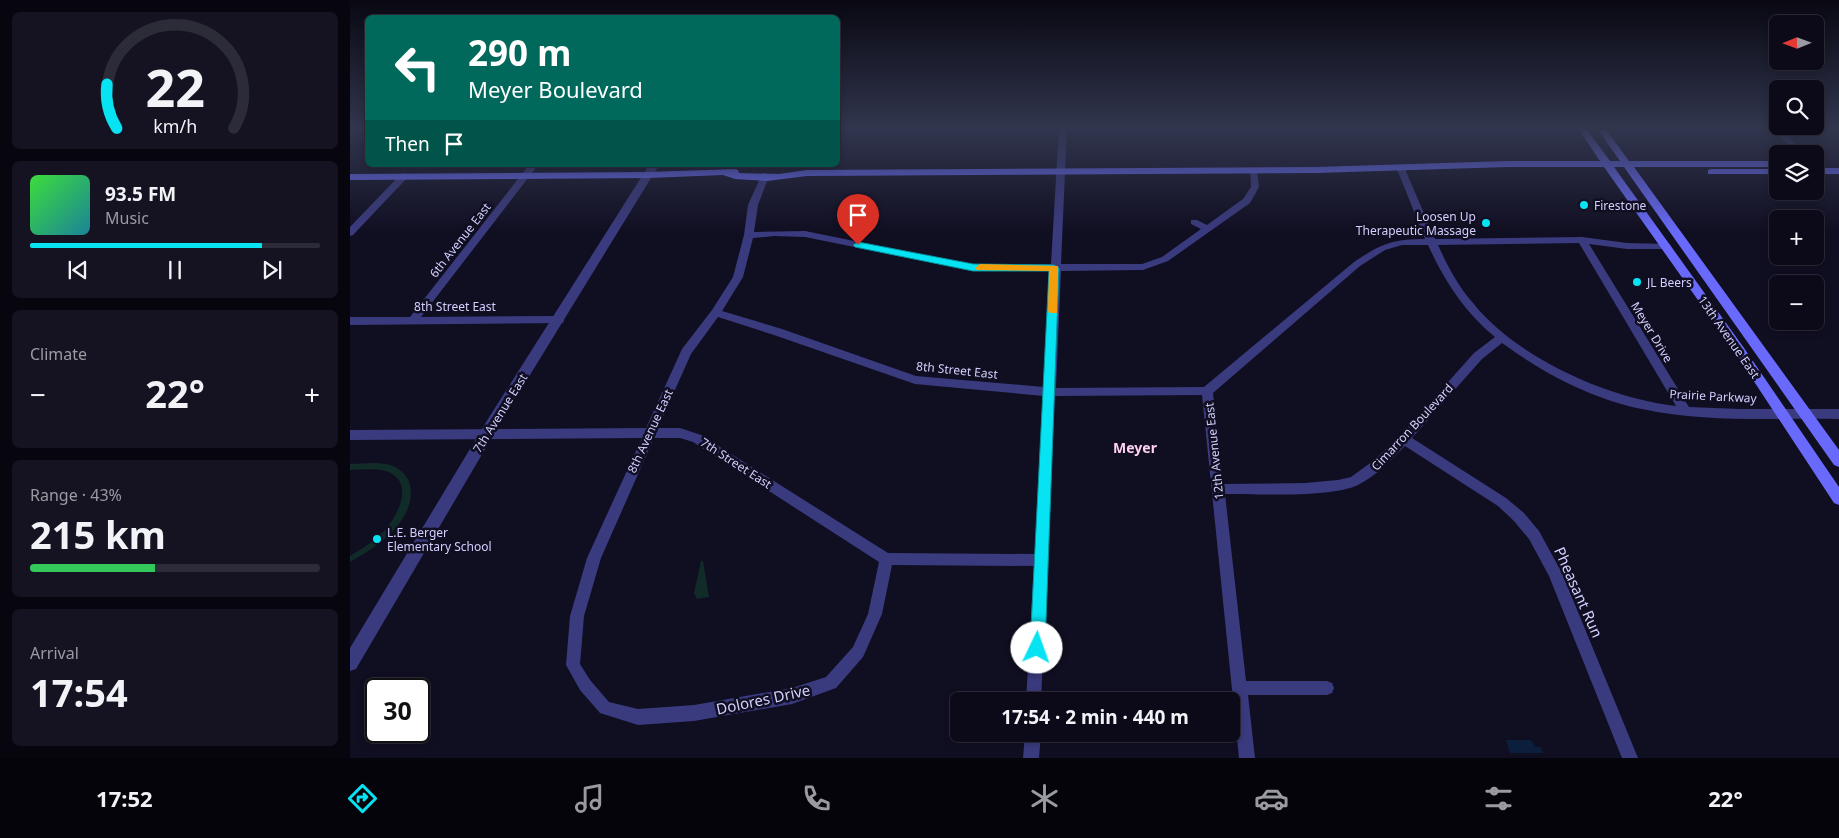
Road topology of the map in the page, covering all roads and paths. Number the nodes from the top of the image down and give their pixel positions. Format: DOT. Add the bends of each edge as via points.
graph roads {
  1 [pos="1061,162"];
  2 [pos="1608,162"];
  3 [pos="1625,162"];
  4 [pos="1769,164"];
  5 [pos="1839,164"];
  6 [pos="532,167"];
  7 [pos="1611,167"];
  8 [pos="1824,167"];
  9 [pos="1629,168"];
  10 [pos="1401,169"];
  11 [pos="1824,169"];
  12 [pos="651,170"];
  13 [pos="1253,170"];
  14 [pos="1839,171"];
  15 [pos="1060,172"];
  16 [pos="1769,172"];
  17 [pos="807,173"];
  18 [pos="727,174"];
  19 [pos="526,175"];
  20 [pos="350,176"];
  21 [pos="404,176"];
  22 [pos="765,176"];
  23 [pos="1194,222"];
  24 [pos="1208,229"];
  25 [pos="350,233"];
  26 [pos="749,235"];
  27 [pos="1582,240"];
  28 [pos="1433,241"];
  29 [pos="1666,246"];
  30 [pos="1054,268"];
  31 [pos="716,313"];
  32 [pos="413,320"];
  33 [pos="559,320"];
  34 [pos="350,321"];
  35 [pos="1501,338"];
  36 [pos="1207,391"];
  37 [pos="1050,392"];
  38 [pos="1685,411"];
  39 [pos="1781,413"];
  40 [pos="1805,413"];
  41 [pos="1839,414"];
  42 [pos="649,432"];
  43 [pos="487,433"];
  44 [pos="350,435"];
  45 [pos="1404,439"];
  46 [pos="1839,461"];
  47 [pos="1218,489"];
  48 [pos="1839,499"];
  49 [pos="886,559"];
  50 [pos="1042,560"];
  51 [pos="350,663"];
  52 [pos="1239,688"];
  53 [pos="1328,688"];
  54 [pos="1035,692"];
  55 [pos="593,694"];
  56 [pos="1032,742"];
  57 [pos="1031,758"];
  58 [pos="1246,758"];
  59 [pos="1630,758"];
  1 -- 15 [label="street"];
  2 -- 7 [label="main road, 13th Avenue East"];
  3 -- 9 [label="main road, 13th Avenue East"];
  4 -- 9 [label="main road"];
  5 -- 8 [label="main road"];
  6 -- 19 [label="street, 6th Avenue East"];
  7 -- 9 [label="main road"];
  7 -- 10 [label="main road"];
  7 -- 29 [label="main road, 13th Avenue East"];
  9 -- 16 [label="main road"];
  9 -- 40 [label="main road, 13th Avenue East"];
  10 -- 13 [label="main road"];
  10 -- 28 [label="street, Prairie Parkway"];
  11 -- 14 [label="main road"];
  12 -- 18 [label="main road"];
  12 -- 19 [label="main road"];
  12 -- 33 [label="street, 7th Avenue East"];
  13 -- 15 [label="main road"];
  13 -- 24 [label="street" via="1253,194"];
  15 -- 17 [label="main road"];
  15 -- 30 [label="street"];
  17 -- 18 [label="main road" via="768,170"];
  17 -- 22 [label="main road"];
  18 -- 22 [label="main road"];
  19 -- 21 [label="main road"];
  19 -- 32 [label="street, 6th Avenue East"];
  20 -- 21 [label="main road"];
  21 -- 25 [label="street"];
  22 -- 26 [label="street, 8th Avenue East" via="753,205"];
  23 -- 24 [label="street"];
  24 -- 30 [label="street" via="1165,259 1143,267"];
  26 -- 30 [label="street" via="805,234 973,268"];
  26 -- 31 [label="street, 8th Avenue East" via="738,277"];
  27 -- 28 [label="street, 12th Avenue East"];
  27 -- 29 [label="street, 12th Avenue East" via="1627,246"];
  27 -- 38 [label="street, Meyer Drive"];
  28 -- 35 [label="street, Prairie Parkway" via="1463,299"];
  28 -- 36 [label="street, 12th Avenue East" via="1402,242 1362,259"];
  29 -- 39 [label="main road, 13th Avenue East"];
  30 -- 37 [label="street"];
  31 -- 37 [label="street, 8th Street East" via="915,380"];
  31 -- 42 [label="street, 8th Avenue East" via="686,352"];
  32 -- 33 [label="street, 8th Street East"];
  32 -- 34 [label="street, 8th Street East"];
  33 -- 43 [label="street, 7th Avenue East"];
  35 -- 38 [label="street, Prairie Parkway" via="1544,366 1590,388 1641,405"];
  35 -- 45 [label="street, Cimarron Boulevard" via="1478,356"];
  36 -- 37 [label="street, 8th Street East"];
  36 -- 47 [label="street, 12th Avenue East"];
  37 -- 50 [label="street"];
  38 -- 39 [label="street, Prairie Parkway"];
  39 -- 40 [label="street, Prairie Parkway"];
  39 -- 48 [label="main road, 13th Avenue East"];
  40 -- 41 [label="street, Prairie Parkway"];
  40 -- 46 [label="main road, 13th Avenue East"];
  42 -- 43 [label="street, 7th Street East"];
  42 -- 49 [label="street, 7th Street East" via="680,433 697,438"];
  42 -- 55 [label="street, 8th Avenue East" via="594,558 577,616 573,665"];
  43 -- 44 [label="street, 7th Street East"];
  43 -- 51 [label="street, 7th Avenue East"];
  45 -- 47 [label="street, Cimarron Boulevard" via="1367,474 1354,481 1305,488"];
  45 -- 59 [label="street, Pheasant Run" via="1502,502 1534,535 1556,573"];
  47 -- 52 [label="street, 12th Avenue East"];
  49 -- 50 [label="street"];
  49 -- 55 [label="street, Dolores Drive" via="875,614 858,652 831,683 792,696 694,713 638,717 605,708"];
  50 -- 54 [label="street"];
  52 -- 53 [label="street"];
  52 -- 58 [label="street, 12th Avenue East"];
  56 -- 57 [label="street"];
}
